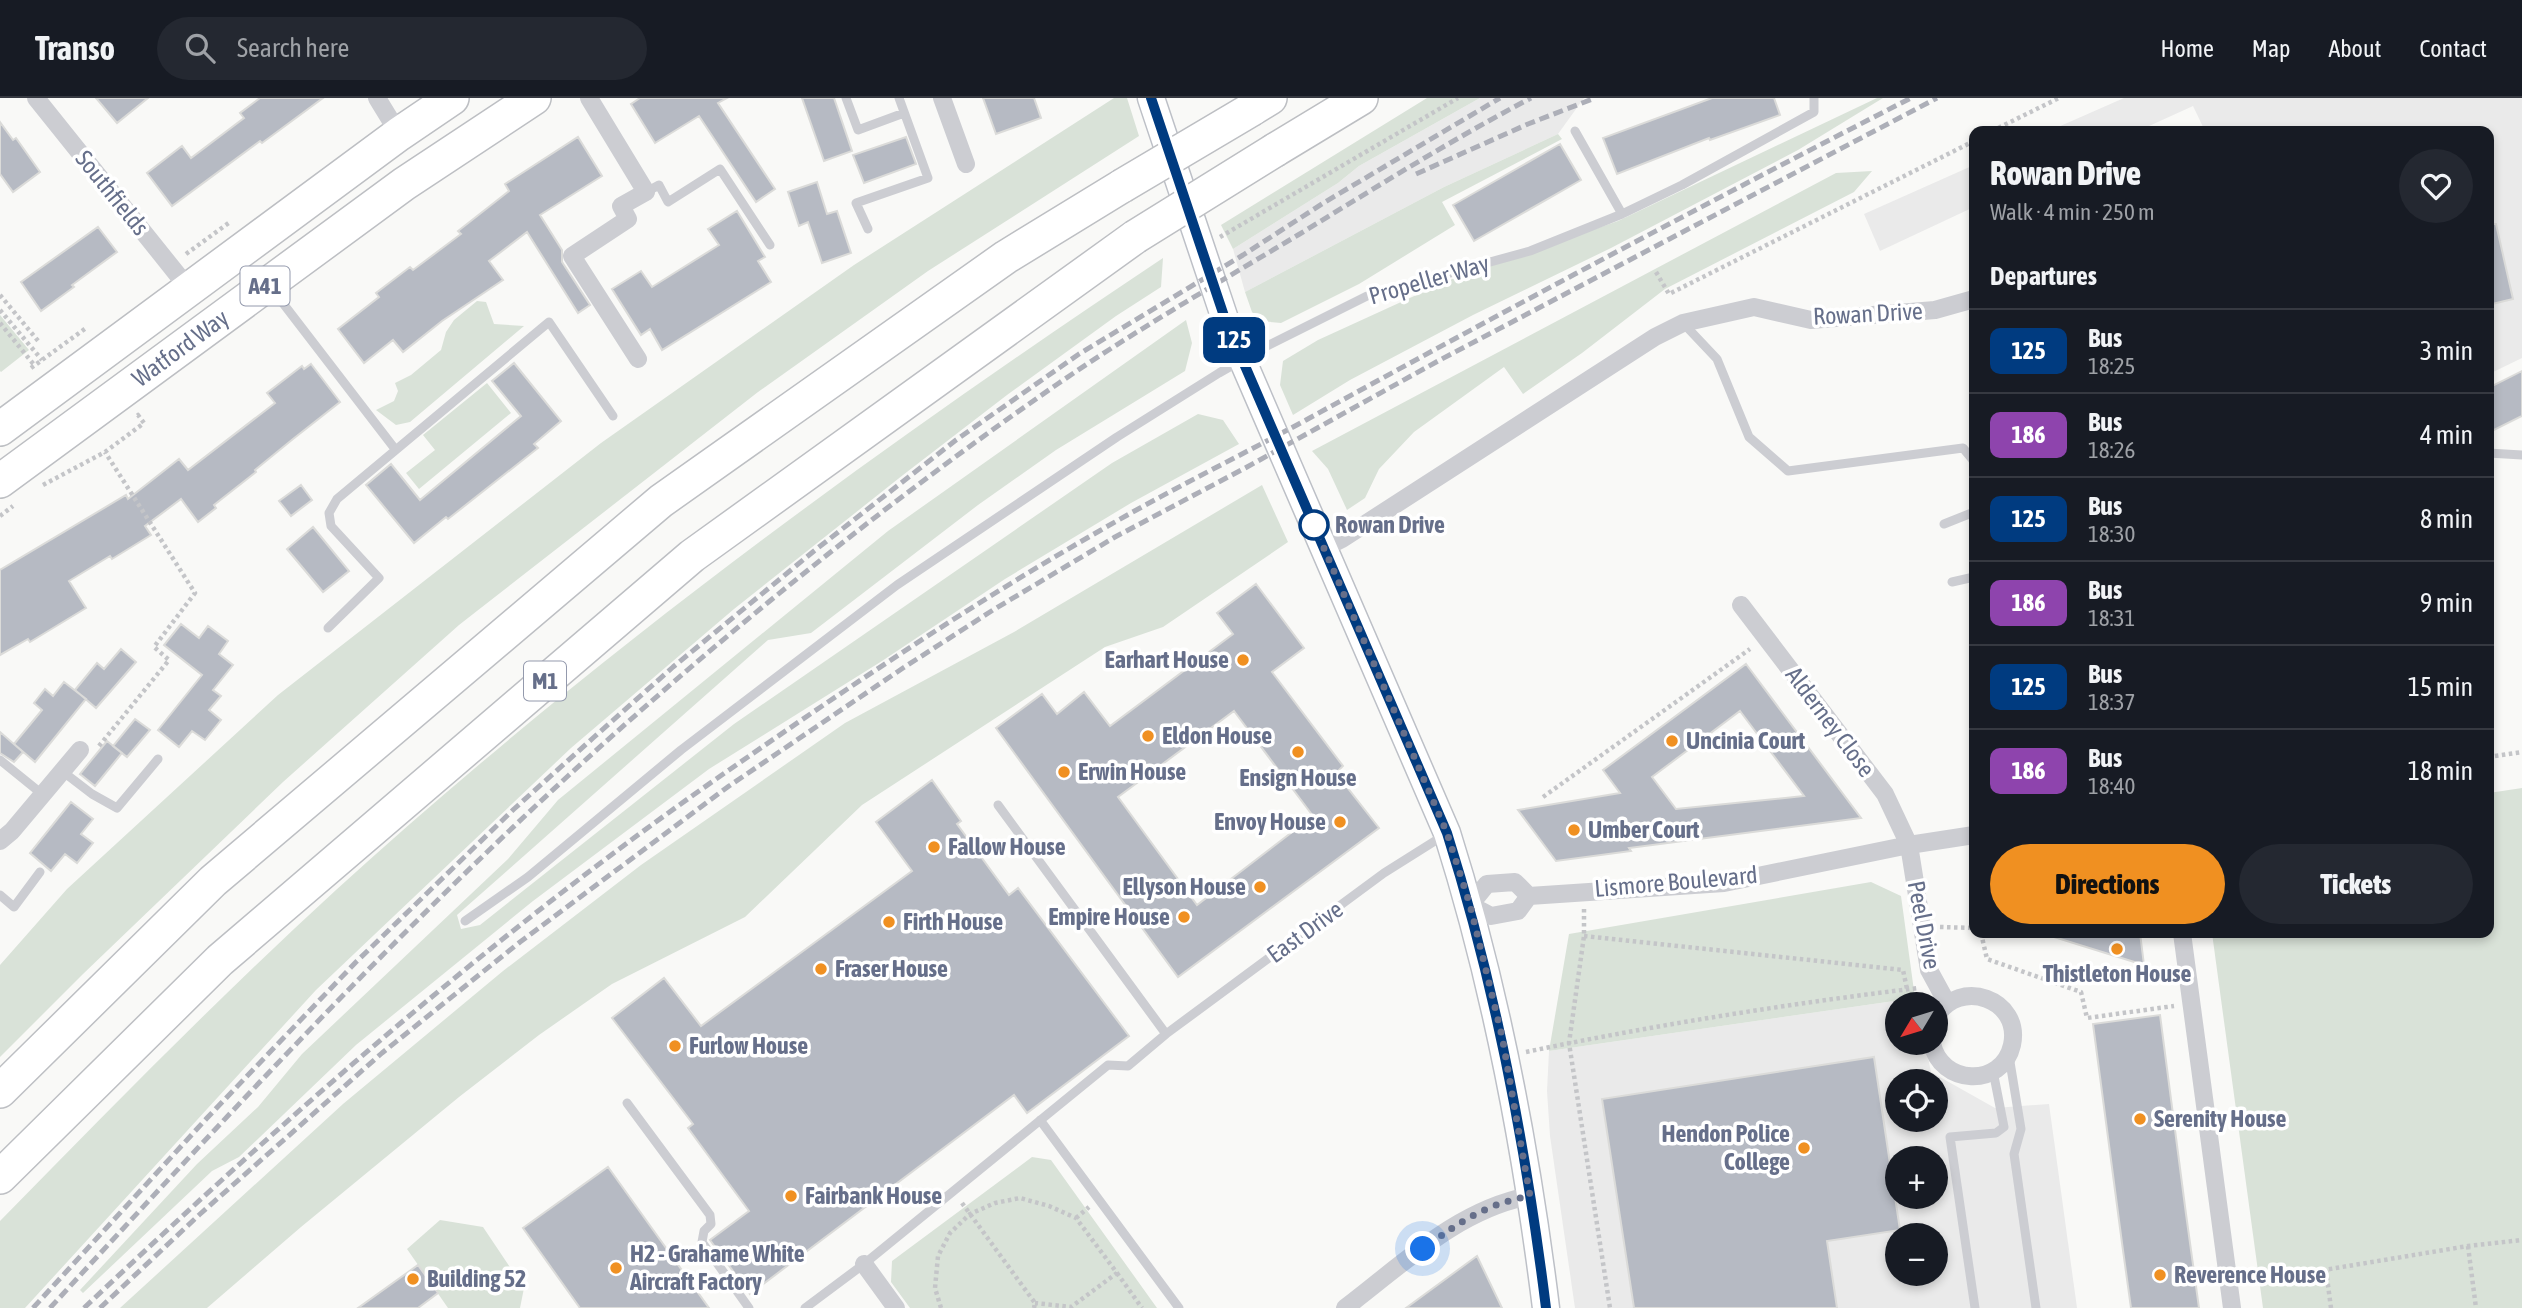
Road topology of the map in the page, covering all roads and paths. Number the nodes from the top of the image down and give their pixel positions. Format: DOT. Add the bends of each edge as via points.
graph roads {
  1 [pos="36,98"];
  2 [pos="377,98"];
  3 [pos="452,98"];
  4 [pos="534,98"];
  5 [pos="589,98"];
  6 [pos="846,98"];
  7 [pos="899,98"];
  8 [pos="942,98"];
  9 [pos="1151,98"];
  10 [pos="1361,98"];
  11 [pos="1458,98"];
  12 [pos="1814,98"];
  13 [pos="2059,98"];
  14 [pos="1261,104"];
  15 [pos="904,113"];
  16 [pos="2003,126"];
  17 [pos="1575,131"];
  18 [pos="399,134"];
  19 [pos="1969,144"];
  20 [pos="966,164"];
  21 [pos="646,192"];
  22 [pos="1622,215"];
  23 [pos="868,229"];
  24 [pos="1226,232"];
  25 [pos="770,245"];
  26 [pos="1656,272"];
  27 [pos="268,284"];
  28 [pos="188,289"];
  29 [pos="0,295"];
  30 [pos="1969,300"];
  31 [pos="0,310"];
  32 [pos="0,323"];
  33 [pos="1683,323"];
  34 [pos="39,342"];
  35 [pos="638,359"];
  36 [pos="1242,359"];
  37 [pos="42,360"];
  38 [pos="35,366"];
  39 [pos="613,416"];
  40 [pos="130,421"];
  41 [pos="0,429"];
  42 [pos="1969,447"];
  43 [pos="1963,448"];
  44 [pos="394,449"];
  45 [pos="105,452"];
  46 [pos="2494,453"];
  47 [pos="1969,455"];
  48 [pos="2522,455"];
  49 [pos="38,489"];
  50 [pos="9,492"];
  51 [pos="1969,514"];
  52 [pos="0,516"];
  53 [pos="1944,524"];
  54 [pos="1324,548"];
  55 [pos="1969,578"];
  56 [pos="1952,582"];
  57 [pos="1741,605"];
  58 [pos="328,628"];
  59 [pos="1766,638"];
  60 [pos="99,747"];
  61 [pos="80,750"];
  62 [pos="2522,752"];
  63 [pos="2494,756"];
  64 [pos="158,759"];
  65 [pos="0,760"];
  66 [pos="62,771"];
  67 [pos="43,794"];
  68 [pos="1543,797"];
  69 [pos="998,805"];
  70 [pos="1447,833"];
  71 [pos="1969,836"];
  72 [pos="0,841"];
  73 [pos="1909,845"];
  74 [pos="40,872"];
  75 [pos="1584,891"];
  76 [pos="0,895"];
  77 [pos="1529,896"];
  78 [pos="1470,905"];
  79 [pos="465,921"];
  80 [pos="1922,927"];
  81 [pos="1969,928"];
  82 [pos="1584,936"];
  83 [pos="1982,938"];
  84 [pos="2183,938"];
  85 [pos="1937,985"];
  86 [pos="1907,989"];
  87 [pos="1938,992"];
  88 [pos="2191,1004"];
  89 [pos="1948,1006"];
  90 [pos="1166,1034"];
  91 [pos="1569,1043"];
  92 [pos="1522,1053"];
  93 [pos="1936,1055"];
  94 [pos="2009,1055"];
  95 [pos="1993,1071"];
  96 [pos="0,1091"];
  97 [pos="627,1103"];
  98 [pos="1040,1120"];
  99 [pos="0,1178"];
  100 [pos="953,1191"];
  101 [pos="1530,1196"];
  102 [pos="970,1214"];
  103 [pos="2522,1240"];
  104 [pos="2468,1246"];
  105 [pos="864,1264"];
  106 [pos="2326,1270"];
  107 [pos="1117,1273"];
  108 [pos="2229,1286"];
  109 [pos="1034,1306"];
  110 [pos="1071,1307"];
  111 [pos="749,1308"];
  112 [pos="805,1308"];
  113 [pos="896,1308"];
  114 [pos="941,1308"];
  115 [pos="1143,1308"];
  116 [pos="1179,1308"];
  117 [pos="1345,1308"];
  118 [pos="1546,1308"];
  119 [pos="1610,1308"];
  120 [pos="1975,1308"];
  121 [pos="2036,1308"];
  122 [pos="2232,1308"];
  123 [pos="2331,1308"];
  124 [pos="2476,1308"];
  1 -- 28 [label="street, Southfields"];
  2 -- 18 [label="street"];
  3 -- 18 [label="highway, Watford Way / A41"];
  4 -- 27 [label="highway, Watford Way / A41" via="404,184"];
  5 -- 21 [label="street"];
  6 -- 15 [label="lane" via="858,130"];
  7 -- 15 [label="lane"];
  8 -- 20 [label="street"];
  9 -- 36 [label="street"];
  10 -- 99 [label="highway, M1, bridge" via="1135,237 691,556 220,960"];
  11 -- 24 [label="path"];
  12 -- 22 [label="lane, Propeller Way" via="1814,112"];
  13 -- 16 [label="path"];
  14 -- 96 [label="highway, M1, bridge" via="1006,257 661,500 213,881"];
  15 -- 23 [label="lane" via="928,178 856,203"];
  17 -- 22 [label="lane"];
  18 -- 28 [label="highway, Watford Way / A41"];
  19 -- 26 [label="path" via="1669,294"];
  21 -- 25 [label="lane" via="659,185 668,202 720,169"];
  21 -- 35 [label="street" via="621,206 628,219 572,256"];
  22 -- 36 [label="lane, Propeller Way" via="1530,251 1367,296"];
  27 -- 44 [label="lane"];
  27 -- 50 [label="highway, Watford Way / A41"];
  28 -- 41 [label="highway, Watford Way / A41"];
  29 -- 34 [label="path"];
  30 -- 33 [label="street, Rowan Drive" via="1934,310 1811,320 1754,307"];
  31 -- 37 [label="path"];
  32 -- 38 [label="path"];
  33 -- 43 [label="lane" via="1717,359 1749,437 1788,471"];
  33 -- 54 [label="street, Rowan Drive"];
  36 -- 54 [label="street"];
  36 -- 79 [label="lane, Propeller Way" via="897,585 681,750 528,877"];
  39 -- 44 [label="lane" via="549,322"];
  40 -- 45 [label="path" via="138,415 144,423"];
  42 -- 43 [label="lane"];
  43 -- 47 [label="lane"];
  44 -- 58 [label="lane" via="337,499 329,513 331,526 379,578"];
  45 -- 49 [label="path"];
  45 -- 60 [label="path" via="195,593 154,647 169,660"];
  46 -- 48 [label="lane"];
  50 -- 52 [label="path"];
  51 -- 53 [label="lane"];
  54 -- 70 [label="street"];
  55 -- 56 [label="lane"];
  57 -- 59 [label="street, Alderney Close"];
  59 -- 68 [label="path"];
  59 -- 73 [label="street, Alderney Close" via="1885,794"];
  61 -- 66 [label="street"];
  62 -- 63 [label="path"];
  64 -- 66 [label="lane" via="117,807"];
  65 -- 67 [label="lane"];
  66 -- 67 [label="street"];
  67 -- 72 [label="street"];
  69 -- 90 [label="lane"];
  70 -- 78 [label="street"];
  70 -- 90 [label="lane, East Drive" via="1384,873"];
  71 -- 73 [label="street, Lismore Boulevard"];
  73 -- 75 [label="street, Lismore Boulevard" via="1724,883"];
  73 -- 80 [label="street, Peel Drive"];
  74 -- 76 [label="lane" via="14,907"];
  75 -- 77 [label="street, Lismore Boulevard"];
  75 -- 82 [label="path"];
  77 -- 78 [label="street, Lismore Boulevard" via="1518,911 1491,916"];
  77 -- 78 [label="street" via="1515,882 1487,884"];
  78 -- 101 [label="street" via="1502,1036"];
  80 -- 81 [label="path"];
  80 -- 85 [label="street, Peel Drive" via="1929,970"];
  82 -- 86 [label="path" via="1903,970"];
  82 -- 91 [label="path"];
  83 -- 88 [label="path" via="1987,959 2081,992 2087,1017"];
  84 -- 88 [label="street"];
  85 -- 86 [label="path"];
  85 -- 87 [label="street, Peel Drive"];
  86 -- 91 [label="path"];
  88 -- 108 [label="street"];
  89 -- 94 [label="street, Peel Drive" via="1965,995 1997,1004 2013,1033"];
  90 -- 98 [label="lane, East Drive" via="1128,1066 1108,1065"];
  91 -- 92 [label="path"];
  91 -- 119 [label="path"];
  93 -- 95 [label="street" via="1961,1076"];
  94 -- 95 [label="street"];
  94 -- 121 [label="lane" via="2021,1129 2014,1154"];
  95 -- 120 [label="lane" via="2004,1128 1996,1133 1950,1137"];
  97 -- 111 [label="lane" via="710,1215 711,1224 702,1242"];
  98 -- 100 [label="lane, East Drive"];
  98 -- 116 [label="lane"];
  100 -- 102 [label="path"];
  100 -- 105 [label="lane, East Drive"];
  101 -- 117 [label="street" via="1462,1220"];
  101 -- 118 [label="street"];
  102 -- 107 [label="path" via="1020,1198 1049,1206 1076,1218"];
  102 -- 109 [label="path"];
  102 -- 114 [label="path" via="950,1233 939,1256 935,1288"];
  103 -- 104 [label="path"];
  104 -- 106 [label="path"];
  104 -- 124 [label="path"];
  105 -- 112 [label="lane, East Drive"];
  105 -- 113 [label="street"];
  106 -- 108 [label="path"];
  106 -- 123 [label="path"];
  107 -- 110 [label="path"];
  107 -- 115 [label="path"];
  108 -- 122 [label="street"];
  109 -- 110 [label="path"];
}
